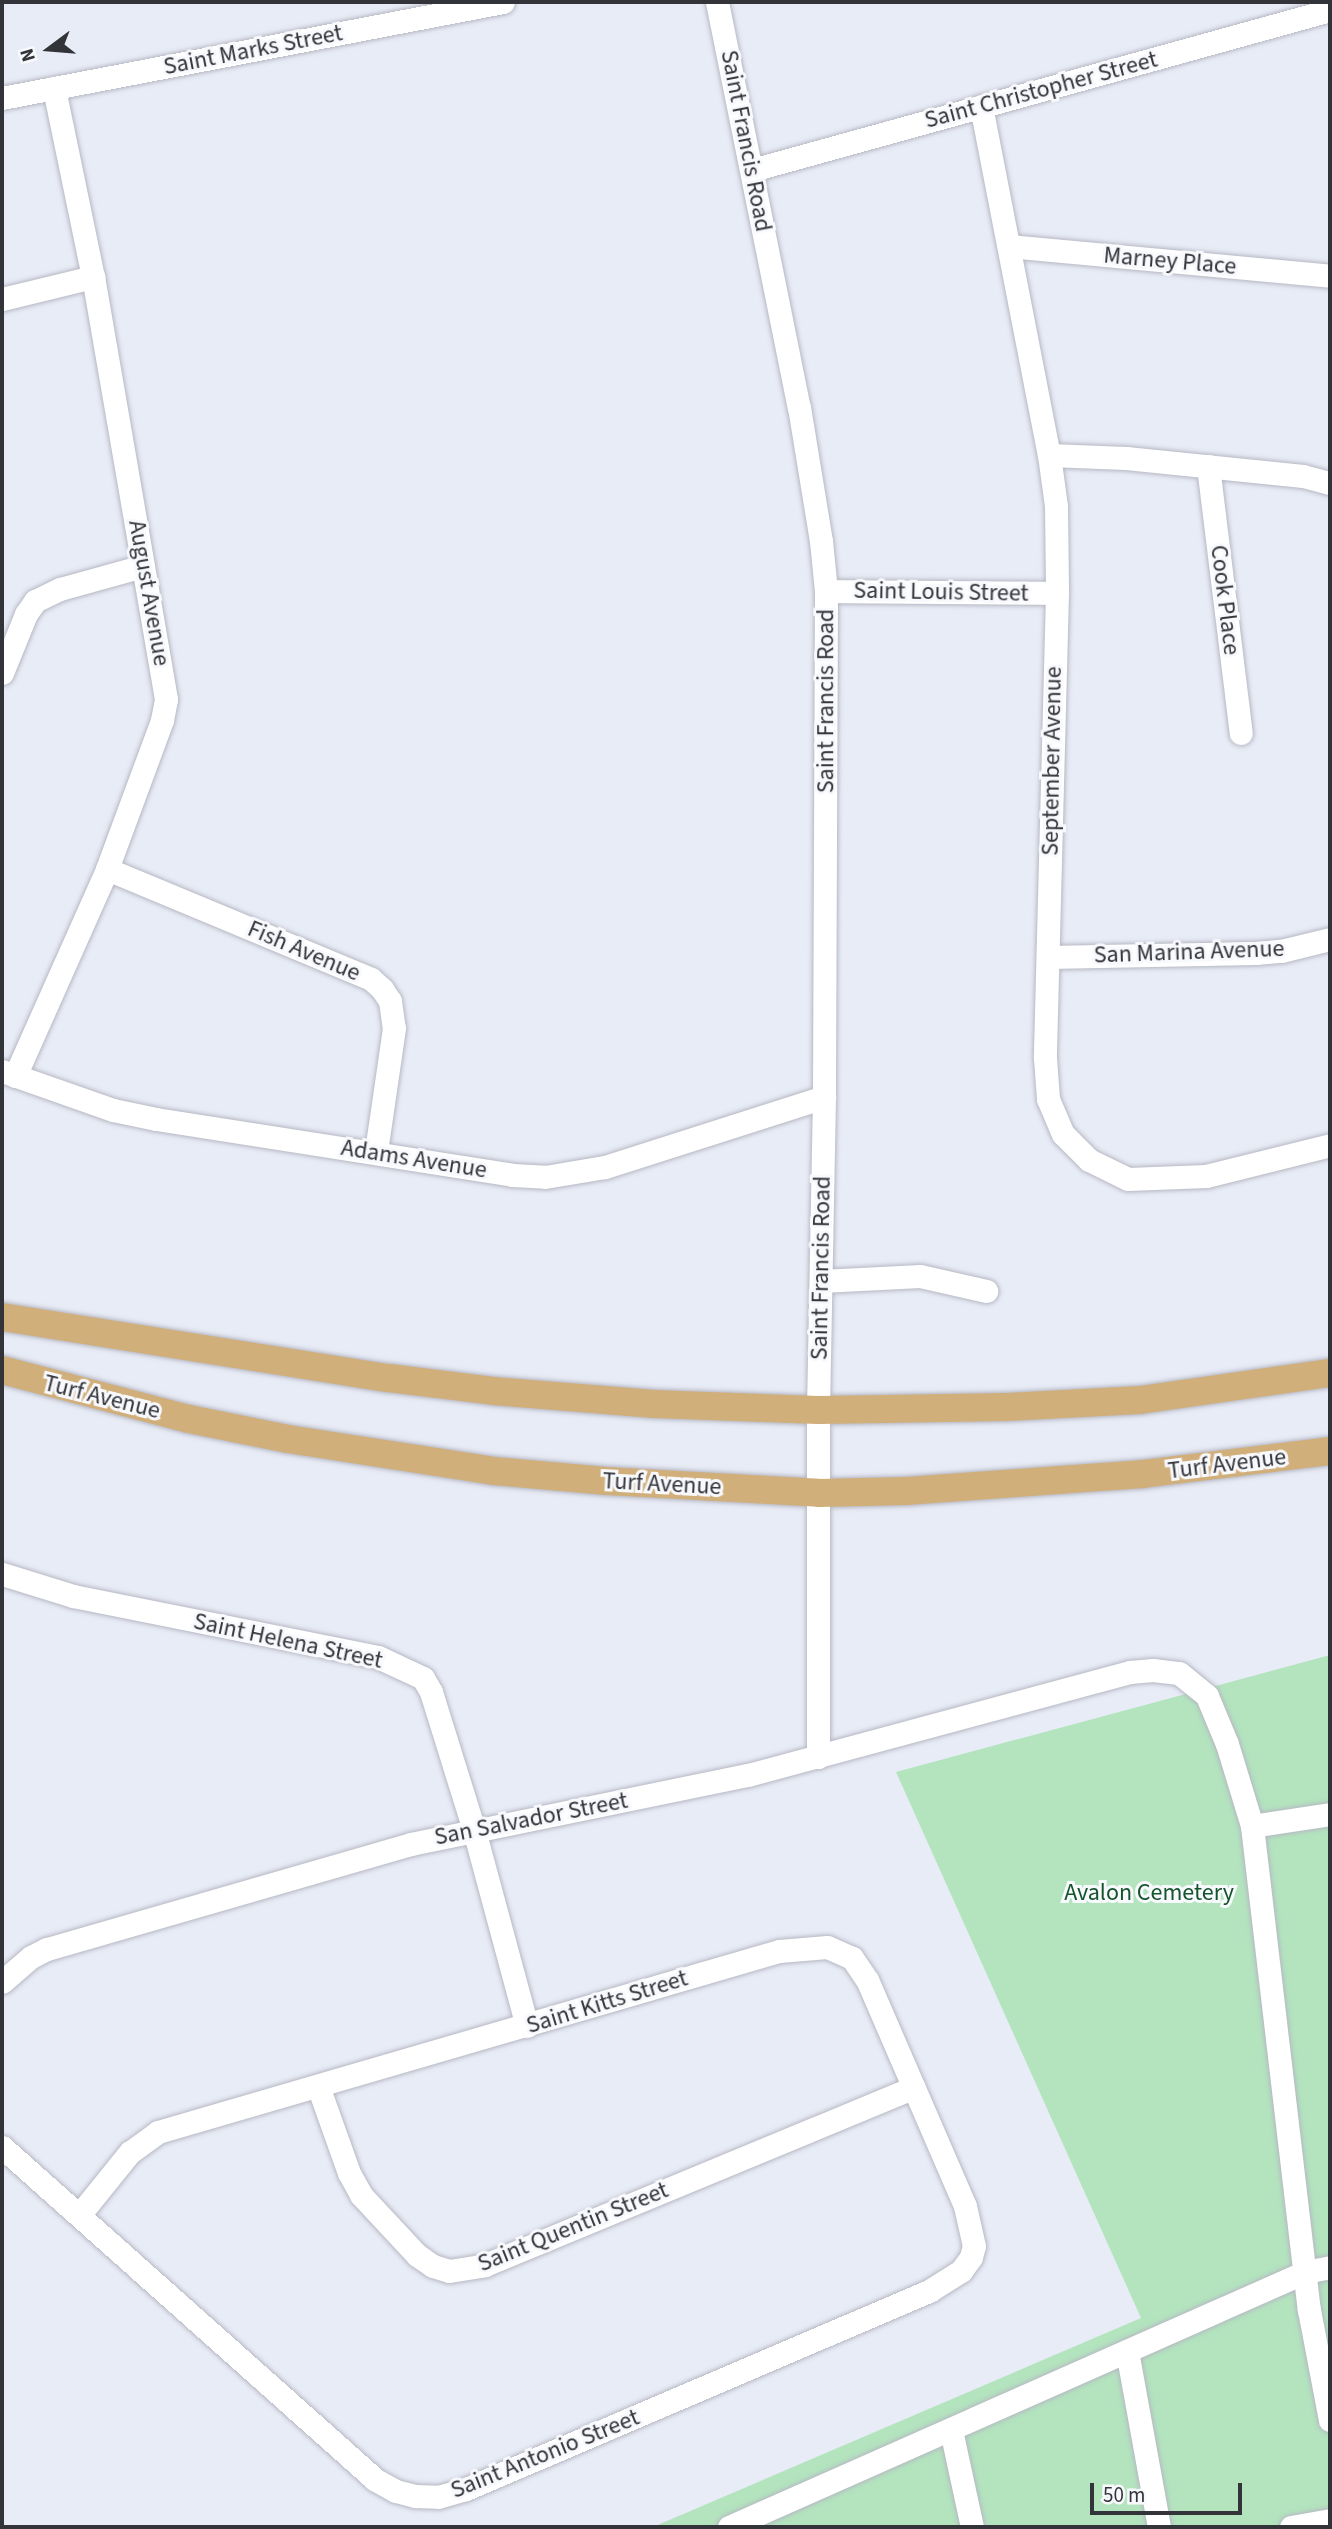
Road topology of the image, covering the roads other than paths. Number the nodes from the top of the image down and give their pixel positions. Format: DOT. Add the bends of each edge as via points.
graph roads {
  1 [pos="503,2"];
  2 [pos="717,2"];
  3 [pos="1330,10"];
  4 [pos="54,88"];
  5 [pos="2,98"];
  6 [pos="981,106"];
  7 [pos="752,170"];
  8 [pos="1009,246"];
  9 [pos="1330,275"];
  10 [pos="93,277"];
  11 [pos="2,299"];
  12 [pos="1049,455"];
  13 [pos="1208,466"];
  14 [pos="1330,483"];
  15 [pos="143,566"];
  16 [pos="826,591"];
  17 [pos="1056,593"];
  18 [pos="2,673"];
  19 [pos="1241,733"];
  20 [pos="107,869"];
  21 [pos="1330,939"];
  22 [pos="1048,957"];
  23 [pos="8,1073"];
  24 [pos="824,1097"];
  25 [pos="1330,1145"];
  26 [pos="376,1152"];
  27 [pos="821,1281"];
  28 [pos="986,1291"];
  29 [pos="2,1317"];
  30 [pos="2,1370"];
  31 [pos="1330,1373"];
  32 [pos="818,1410"];
  33 [pos="1330,1451"];
  34 [pos="819,1493"];
  35 [pos="2,1574"];
  36 [pos="818,1757"];
  37 [pos="1330,1814"];
  38 [pos="1252,1826"];
  39 [pos="474,1830"];
  40 [pos="2,1982"];
  41 [pos="527,2026"];
  42 [pos="318,2086"];
  43 [pos="914,2087"];
  44 [pos="2,2147"];
  45 [pos="80,2214"];
  46 [pos="971,2257"];
  47 [pos="1330,2267"];
  48 [pos="1305,2272"];
  49 [pos="1127,2351"];
  50 [pos="1330,2420"];
  51 [pos="951,2430"];
  52 [pos="1330,2521"];
  53 [pos="756,2522"];
  54 [pos="729,2527"];
  55 [pos="972,2527"];
  56 [pos="1159,2527"];
  57 [pos="1291,2527"];
  1 -- 4 [label="street, Saint Marks Street"];
  2 -- 7 [label="street, Saint Francis Road"];
  3 -- 6 [label="street, Saint Christopher Street"];
  4 -- 5 [label="street, Saint Marks Street"];
  4 -- 10 [label="street, August Avenue"];
  6 -- 7 [label="street, Saint Christopher Street"];
  6 -- 8 [label="street, September Avenue"];
  7 -- 16 [label="street, Saint Francis Road" via="799,407"];
  8 -- 9 [label="street, Marney Place"];
  8 -- 12 [label="street, September Avenue"];
  10 -- 11 [label="street"];
  10 -- 15 [label="street, August Avenue"];
  12 -- 13 [label="street"];
  12 -- 17 [label="street, September Avenue" via="1056,506"];
  13 -- 14 [label="street"];
  13 -- 19 [label="street, Cook Place"];
  15 -- 18 [label="street" via="60,589 35,601"];
  15 -- 20 [label="street, August Avenue" via="166,699"];
  16 -- 17 [label="street, Saint Louis Street"];
  16 -- 24 [label="street, Saint Francis Road"];
  17 -- 22 [label="street, September Avenue"];
  20 -- 23 [label="street, August Avenue"];
  20 -- 26 [label="street, Fish Avenue" via="372,979 382,989 390,1001 394,1028"];
  21 -- 22 [label="street, San Marina Avenue" via="1255,953"];
  22 -- 25 [label="street, September Avenue" via="1048,1098 1063,1134 1088,1160 1128,1179 1166,1179 1243,1169"];
  23 -- 26 [label="street, Adams Avenue" via="113,1110"];
  24 -- 26 [label="street, Adams Avenue" via="572,1174 512,1175"];
  24 -- 27 [label="street, Saint Francis Road"];
  27 -- 28 [label="street" via="920,1276"];
  27 -- 32 [label="street, Saint Francis Road"];
  29 -- 32 [label="main road" via="493,1391 654,1404"];
  30 -- 34 [label="main road, Turf Avenue" via="189,1419 392,1457 607,1481"];
  31 -- 32 [label="main road" via="1140,1400"];
  32 -- 34 [label="street, Saint Francis Road"];
  33 -- 34 [label="main road, Turf Avenue" via="1143,1474"];
  34 -- 36 [label="street"];
  35 -- 39 [label="street, Saint Helena Street" via="99,1601 378,1657 412,1671 431,1692"];
  36 -- 38 [label="street, San Salvador Street" via="1130,1672 1179,1673 1207,1696"];
  36 -- 39 [label="street, San Salvador Street" via="683,1790"];
  37 -- 38 [label="street"];
  38 -- 48 [label="street"];
  39 -- 40 [label="street, San Salvador Street" via="326,1867 47,1949"];
  39 -- 41 [label="street, Saint Helena Street"];
  41 -- 42 [label="street, Saint Kitts Street"];
  41 -- 43 [label="street, Saint Kitts Street" via="779,1951 827,1947 859,1966"];
  42 -- 43 [label="street, Saint Quentin Street" via="360,2195 417,2255 449,2271 485,2265"];
  42 -- 45 [label="street, Saint Kitts Street" via="158,2132 130,2152"];
  43 -- 46 [label="street, Saint Kitts Street" via="970,2220"];
  44 -- 45 [label="street, Saint Antonio Street"];
  45 -- 46 [label="street, Saint Antonio Street" via="374,2479 396,2491 426,2497 466,2489 918,2296 951,2278"];
  47 -- 48 [label="street"];
  48 -- 49 [label="street"];
  48 -- 50 [label="street"];
  49 -- 51 [label="street"];
  49 -- 56 [label="street"];
  51 -- 53 [label="street"];
  51 -- 55 [label="street"];
  52 -- 57 [label="street"];
  53 -- 54 [label="street"];
}
